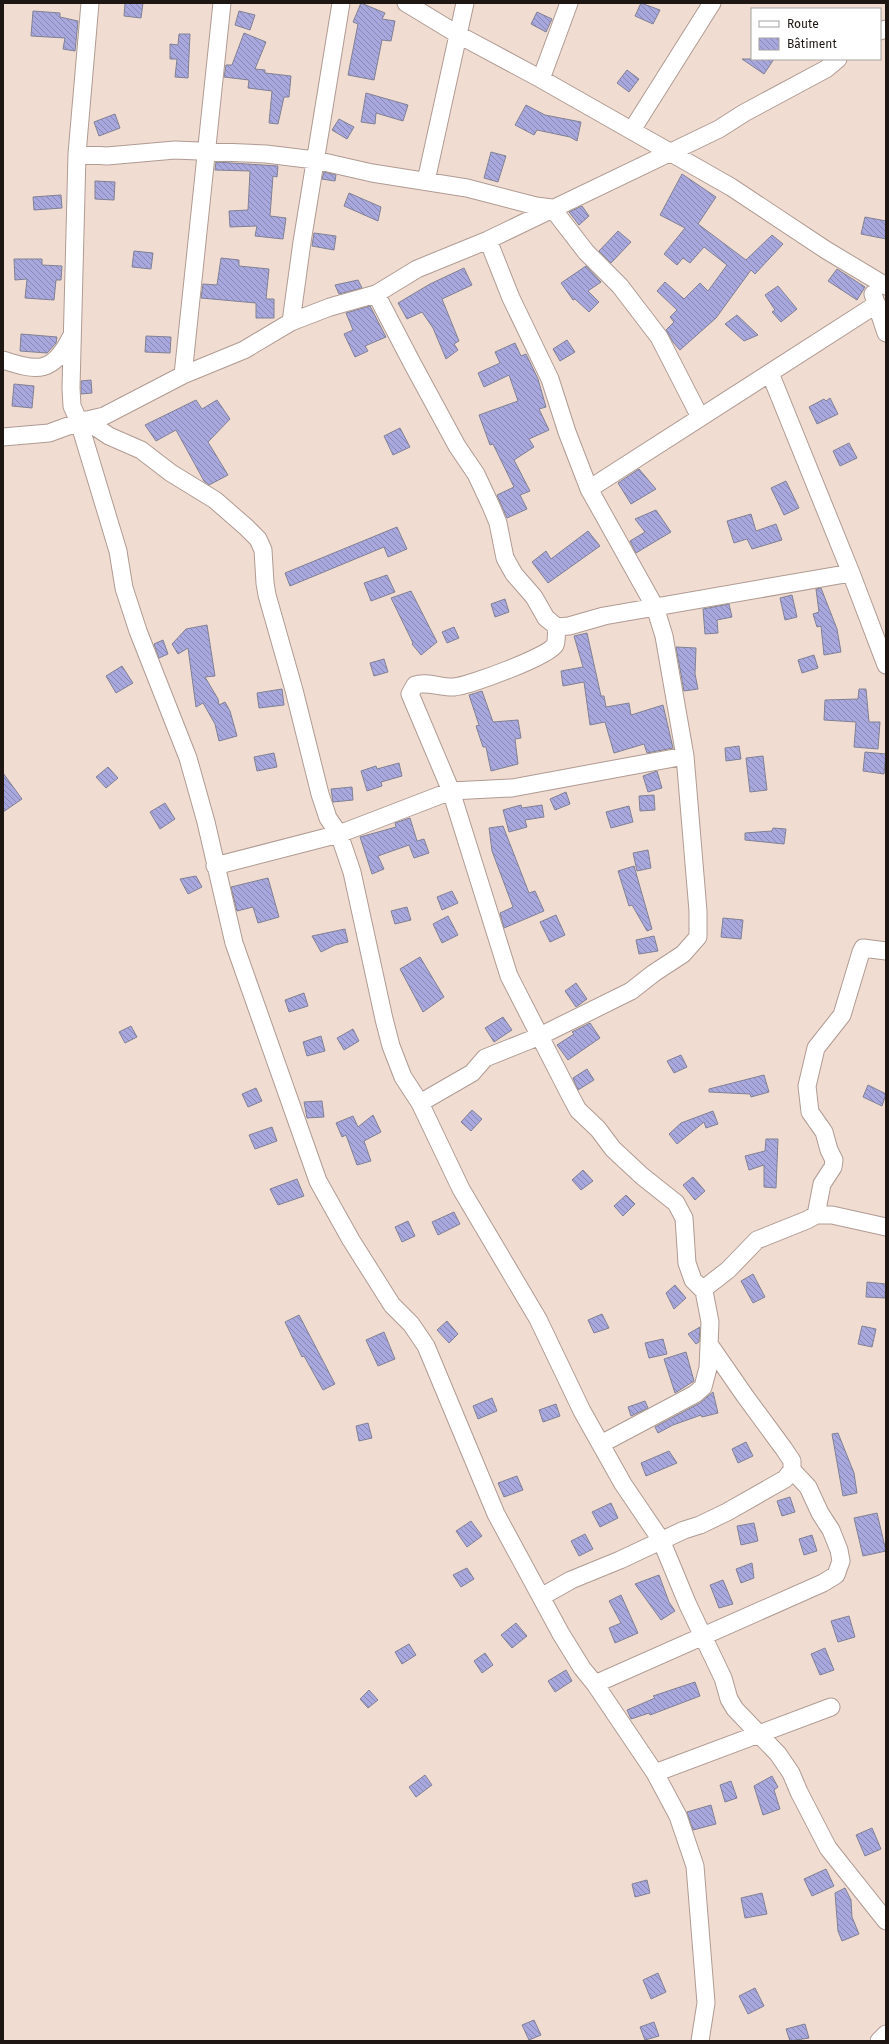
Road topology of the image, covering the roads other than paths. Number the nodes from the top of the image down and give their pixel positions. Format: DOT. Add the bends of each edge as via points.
graph roads {
  1 [pos="90,3"];
  2 [pos="222,3"];
  3 [pos="341,3"];
  4 [pos="406,3"];
  5 [pos="465,3"];
  6 [pos="569,3"];
  7 [pos="712,3"];
  8 [pos="457,34"];
  9 [pos="837,60"];
  10 [pos="541,79"];
  11 [pos="632,130"];
  12 [pos="206,151"];
  13 [pos="670,152"];
  14 [pos="77,154"];
  15 [pos="315,160"];
  16 [pos="426,181"];
  17 [pos="552,208"];
  18 [pos="488,240"];
  19 [pos="867,275"];
  20 [pos="886,286"];
  21 [pos="376,294"];
  22 [pos="877,304"];
  23 [pos="291,322"];
  24 [pos="886,333"];
  25 [pos="72,336"];
  26 [pos="3,360"];
  27 [pos="770,373"];
  28 [pos="183,375"];
  29 [pos="700,417"];
  30 [pos="82,421"];
  31 [pos="3,437"];
  32 [pos="589,489"];
  33 [pos="851,573"];
  34 [pos="655,607"];
  35 [pos="557,626"];
  36 [pos="886,665"];
  37 [pos="684,756"];
  38 [pos="451,791"];
  39 [pos="339,834"];
  40 [pos="215,866"];
  41 [pos="886,951"];
  42 [pos="540,1036"];
  43 [pos="420,1103"];
  44 [pos="816,1215"];
  45 [pos="886,1227"];
  46 [pos="704,1291"];
  47 [pos="709,1344"];
  48 [pos="601,1444"];
  49 [pos="792,1470"];
  50 [pos="661,1540"];
  51 [pos="541,1597"];
  52 [pos="703,1636"];
  53 [pos="595,1684"];
  54 [pos="831,1707"];
  55 [pos="759,1733"];
  56 [pos="655,1773"];
  57 [pos="886,1921"];
  58 [pos="886,2034"];
  59 [pos="700,2041"];
  60 [pos="879,2041"];
  1 -- 14 [label="street"];
  2 -- 12 [label="street"];
  3 -- 15 [label="street"];
  4 -- 8 [label="street"];
  5 -- 8 [label="street"];
  6 -- 10 [label="street"];
  7 -- 11 [label="street"];
  8 -- 10 [label="street"];
  8 -- 16 [label="street"];
  9 -- 13 [label="street" via="826,69 719,129"];
  10 -- 11 [label="street"];
  11 -- 13 [label="street"];
  12 -- 14 [label="street" via="175,150 107,156"];
  12 -- 15 [label="street"];
  12 -- 28 [label="street"];
  13 -- 17 [label="street"];
  13 -- 19 [label="street" via="731,187"];
  14 -- 25 [label="street"];
  15 -- 16 [label="street" via="372,173"];
  15 -- 23 [label="street"];
  16 -- 17 [label="street"];
  17 -- 18 [label="street"];
  17 -- 29 [label="street" via="586,252 620,286 659,337"];
  18 -- 21 [label="street" via="417,269"];
  18 -- 32 [label="street" via="511,298 550,379"];
  19 -- 20 [label="street"];
  19 -- 22 [label="street"];
  21 -- 23 [label="street" via="342,303"];
  21 -- 35 [label="street" via="457,446 482,487 498,523 505,558 546,618"];
  22 -- 24 [label="street"];
  22 -- 27 [label="street"];
  23 -- 28 [label="street" via="244,350"];
  25 -- 26 [label="street" via="53,364 45,367 19,365"];
  25 -- 30 [label="street" via="72,406"];
  27 -- 29 [label="street"];
  27 -- 33 [label="street"];
  28 -- 30 [label="street" via="104,416"];
  29 -- 32 [label="street"];
  30 -- 31 [label="street" via="49,433"];
  30 -- 39 [label="street" via="141,450 171,473 210,497 258,539 264,558 267,595 320,794 328,818"];
  30 -- 40 [label="street" via="118,551 124,588 138,631 188,758"];
  32 -- 34 [label="street"];
  33 -- 34 [label="street"];
  33 -- 36 [label="street"];
  34 -- 35 [label="street" via="604,616 569,626"];
  34 -- 37 [label="street" via="664,636"];
  35 -- 38 [label="street" via="555,645 548,653 468,684 454,687 420,684 411,689 410,694"];
  37 -- 38 [label="street" via="512,788"];
  37 -- 42 [label="street" via="698,911 698,937 683,954 631,991"];
  38 -- 39 [label="street"];
  38 -- 42 [label="street" via="509,976"];
  39 -- 40 [label="street"];
  39 -- 43 [label="street" via="352,872 391,1046 403,1077"];
  40 -- 51 [label="street" via="234,943 318,1181 392,1305 411,1324 426,1346 496,1514"];
  41 -- 44 [label="street" via="863,948 842,1015 816,1048 806,1086 810,1112 824,1132 834,1160 833,1167 822,1184"];
  42 -- 43 [label="street" via="485,1058 467,1076"];
  42 -- 46 [label="street" via="578,1110 598,1129 613,1149 676,1204 684,1218 687,1263 693,1280"];
  43 -- 48 [label="street" via="461,1189 538,1319 582,1411"];
  44 -- 45 [label="street" via="832,1215"];
  44 -- 46 [label="street" via="757,1240"];
  46 -- 47 [label="street" via="709,1311"];
  47 -- 48 [label="street" via="708,1368 703,1387 695,1394"];
  47 -- 49 [label="street" via="792,1461"];
  48 -- 50 [label="street" via="622,1484"];
  49 -- 50 [label="street" via="784,1479 734,1509"];
  49 -- 52 [label="street" via="808,1487 831,1530 841,1561 836,1575"];
  50 -- 51 [label="street" via="571,1580"];
  50 -- 52 [label="street"];
  51 -- 53 [label="street" via="582,1668"];
  52 -- 53 [label="street"];
  52 -- 55 [label="street" via="723,1678 729,1699 735,1709"];
  53 -- 56 [label="street"];
  54 -- 55 [label="street"];
  55 -- 56 [label="street"];
  55 -- 57 [label="street" via="791,1773 828,1848"];
  56 -- 59 [label="street" via="678,1816 694,1866 706,2004"];
  58 -- 60 [label="street"];
}
